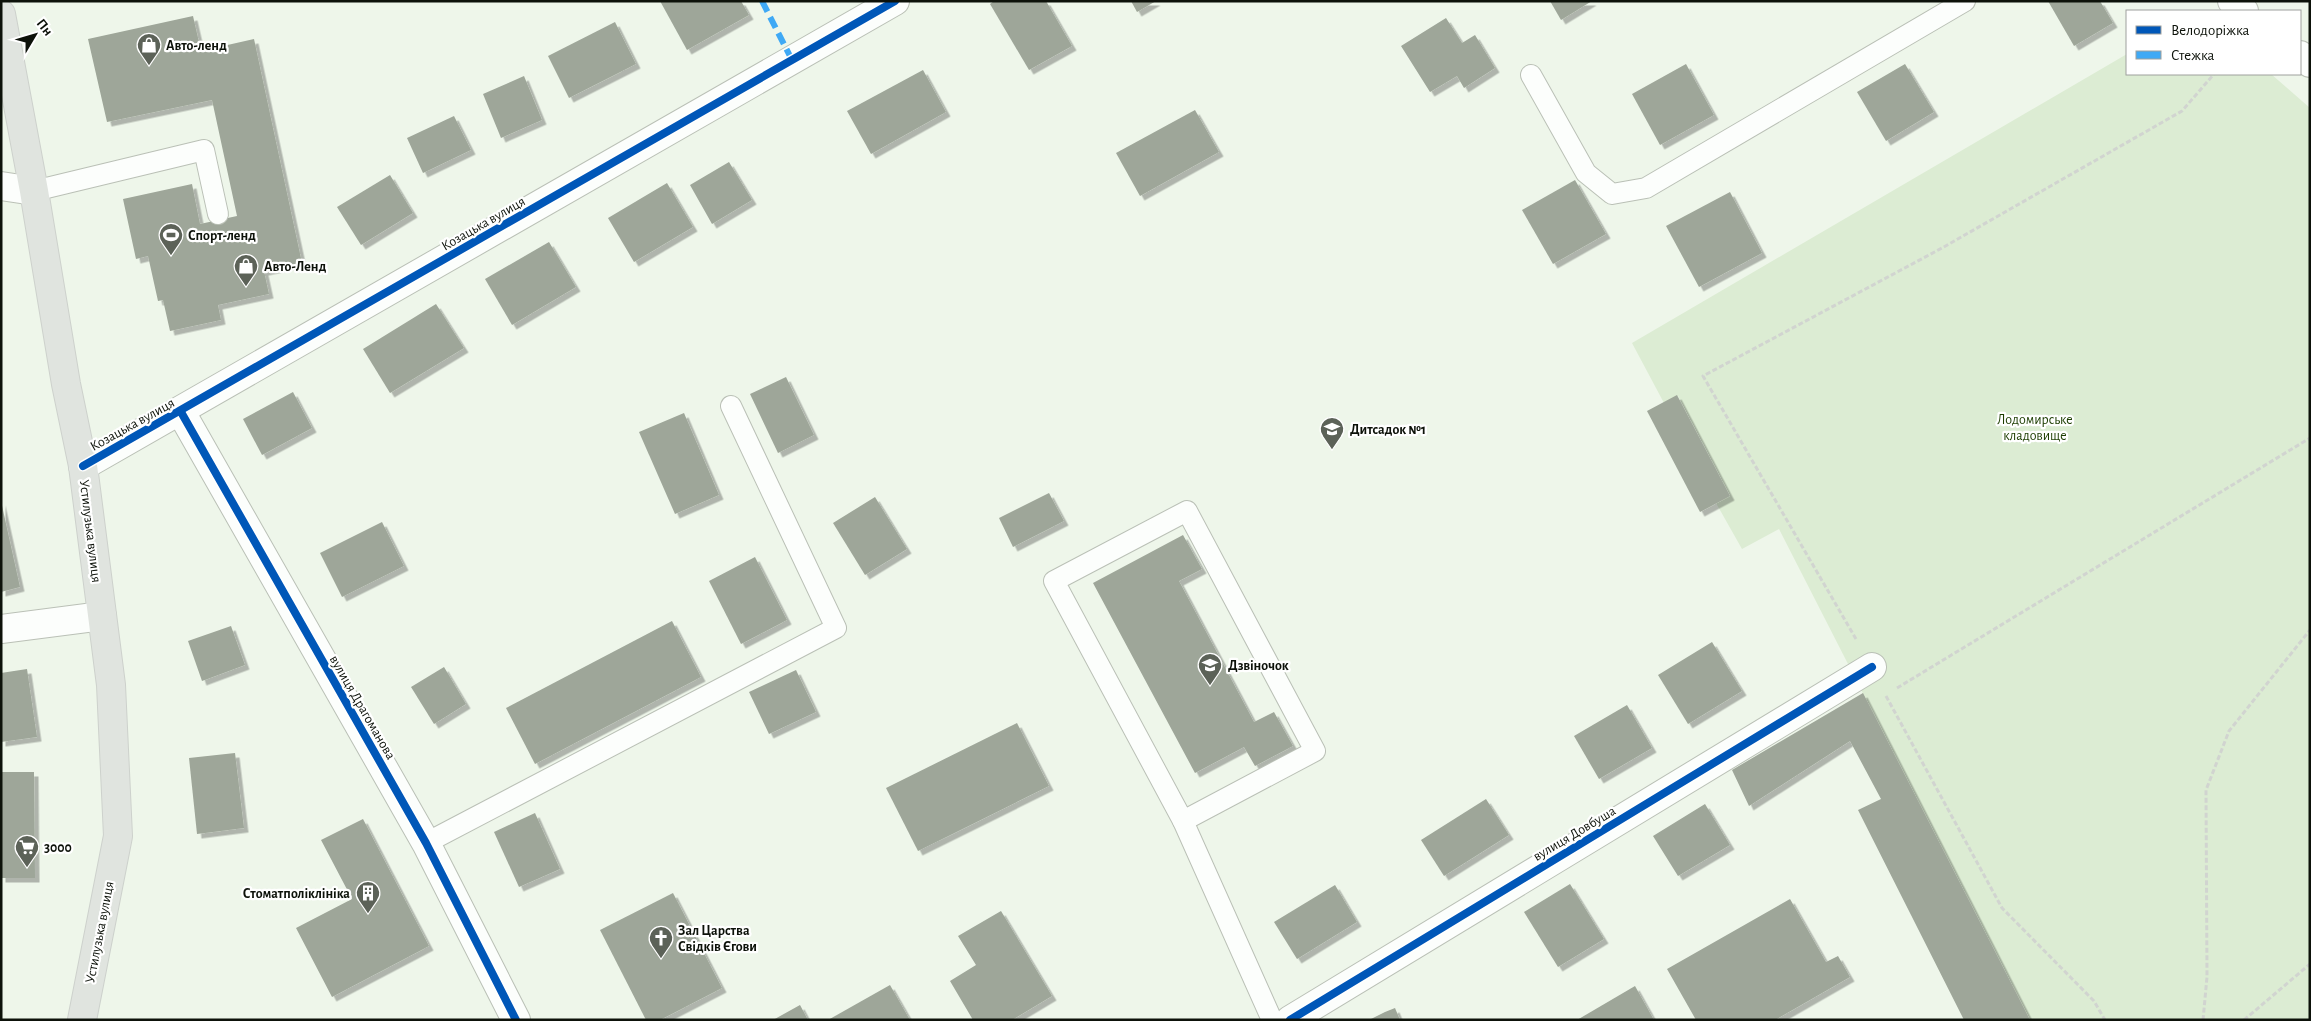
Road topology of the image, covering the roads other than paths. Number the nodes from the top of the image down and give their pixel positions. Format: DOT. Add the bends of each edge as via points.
graph roads {
  1 [pos="895,1"];
  2 [pos="1965,1"];
  3 [pos="2232,1"];
  4 [pos="2243,10"];
  5 [pos="1,14"];
  6 [pos="1531,75"];
  7 [pos="1,186"];
  8 [pos="34,191"];
  9 [pos="218,214"];
  10 [pos="731,406"];
  11 [pos="181,412"];
  12 [pos="83,466"];
  13 [pos="102,616"];
  14 [pos="1,629"];
  15 [pos="1872,667"];
  16 [pos="1183,821"];
  17 [pos="426,843"];
  18 [pos="82,1020"];
  19 [pos="516,1020"];
  20 [pos="1272,1020"];
  21 [pos="1290,1020"];
  1 -- 11 [label="street, Козацька вулиця"];
  2 -- 6 [label="lane" via="1646,188 1612,194 1586,173"];
  3 -- 4 [label="street"];
  5 -- 8 [label="main road, Устилузька вулиця"];
  7 -- 8 [label="street"];
  8 -- 9 [label="lane" via="204,150"];
  8 -- 12 [label="main road, Устилузька вулиця"];
  10 -- 17 [label="lane" via="836,628"];
  11 -- 12 [label="street, Козацька вулиця"];
  11 -- 17 [label="street, вулиця Драгоманова"];
  12 -- 13 [label="main road, Устилузька вулиця"];
  13 -- 14 [label="street"];
  13 -- 18 [label="main road, Устилузька вулиця" via="111,685 118,836"];
  15 -- 21 [label="street, вулиця Довбуша"];
  16 -- 16 [label="lane" via="1054,581 1187,511 1315,751"];
  16 -- 20 [label="lane"];
  17 -- 19 [label="street, вулиця Драгоманова"];
}
